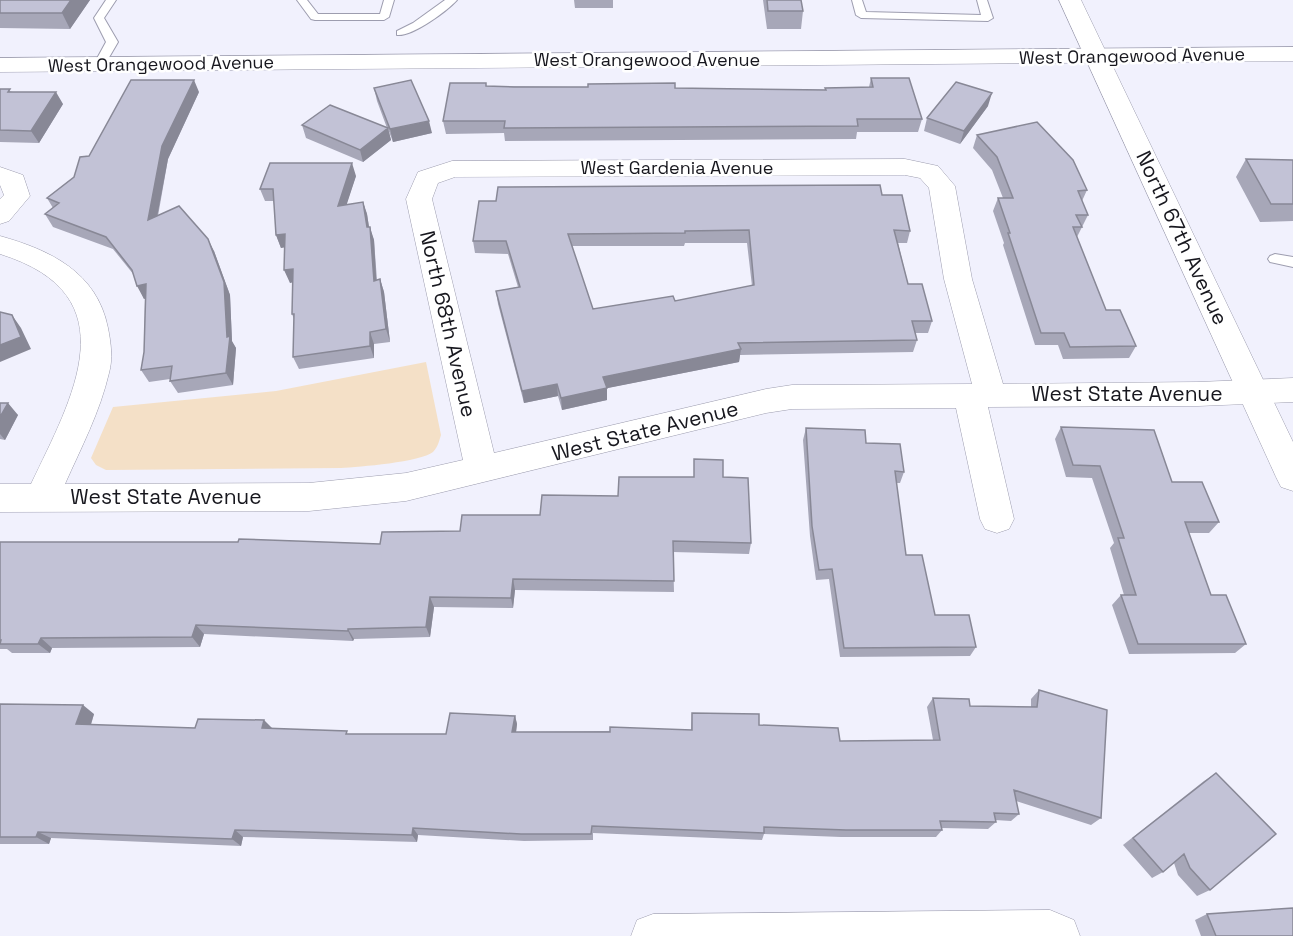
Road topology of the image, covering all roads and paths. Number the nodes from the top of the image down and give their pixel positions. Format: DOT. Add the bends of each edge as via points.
graph roads {
  1 [pos="111,0"];
  2 [pos="302,0"];
  3 [pos="389,0"];
  4 [pos="452,0"];
  5 [pos="857,0"];
  6 [pos="982,0"];
  7 [pos="1070,0"];
  8 [pos="401,33"];
  9 [pos="1293,54"];
  10 [pos="1096,56"];
  11 [pos="100,64"];
  12 [pos="0,65"];
  13 [pos="0,175"];
  14 [pos="427,178"];
  15 [pos="0,215"];
  16 [pos="0,244"];
  17 [pos="1275,259"];
  18 [pos="1293,262"];
  19 [pos="1293,390"];
  20 [pos="1254,393"];
  21 [pos="980,394"];
  22 [pos="482,470"];
  23 [pos="1293,477"];
  24 [pos="42,497"];
  25 [pos="0,498"];
  26 [pos="997,519"];
  27 [pos="653,936"];
  28 [pos="1058,936"];
  1 -- 11 [label="lane" via="99,18 112,42"];
  2 -- 3 [label="lane" via="315,17 384,17"];
  4 -- 8 [label="lane"];
  5 -- 6 [label="lane" via="861,15 988,18"];
  7 -- 10 [label="street, North 67th Avenue"];
  9 -- 10 [label="street, West Orangewood Avenue"];
  10 -- 11 [label="street, West Orangewood Avenue"];
  10 -- 20 [label="street, North 67th Avenue"];
  11 -- 12 [label="street, West Orangewood Avenue"];
  13 -- 15 [label="street" via="14,181 17,196"];
  14 -- 21 [label="street, West Gardenia Avenue" via="452,169 905,167 929,172 942,186"];
  14 -- 22 [label="street, North 68th Avenue" via="419,199"];
  16 -- 24 [label="street" via="40,258 63,274 83,294 94,326 95,372"];
  17 -- 18 [label="lane"];
  19 -- 20 [label="street, West State Avenue"];
  20 -- 21 [label="street, West State Avenue"];
  20 -- 23 [label="street, North 67th Avenue"];
  21 -- 22 [label="street, West State Avenue" via="792,397"];
  21 -- 26 [label="street"];
  22 -- 24 [label="street, West State Avenue" via="406,487 309,497"];
  24 -- 25 [label="street, West State Avenue"];
  27 -- 28 [label="street" via="1050,932"];
}
